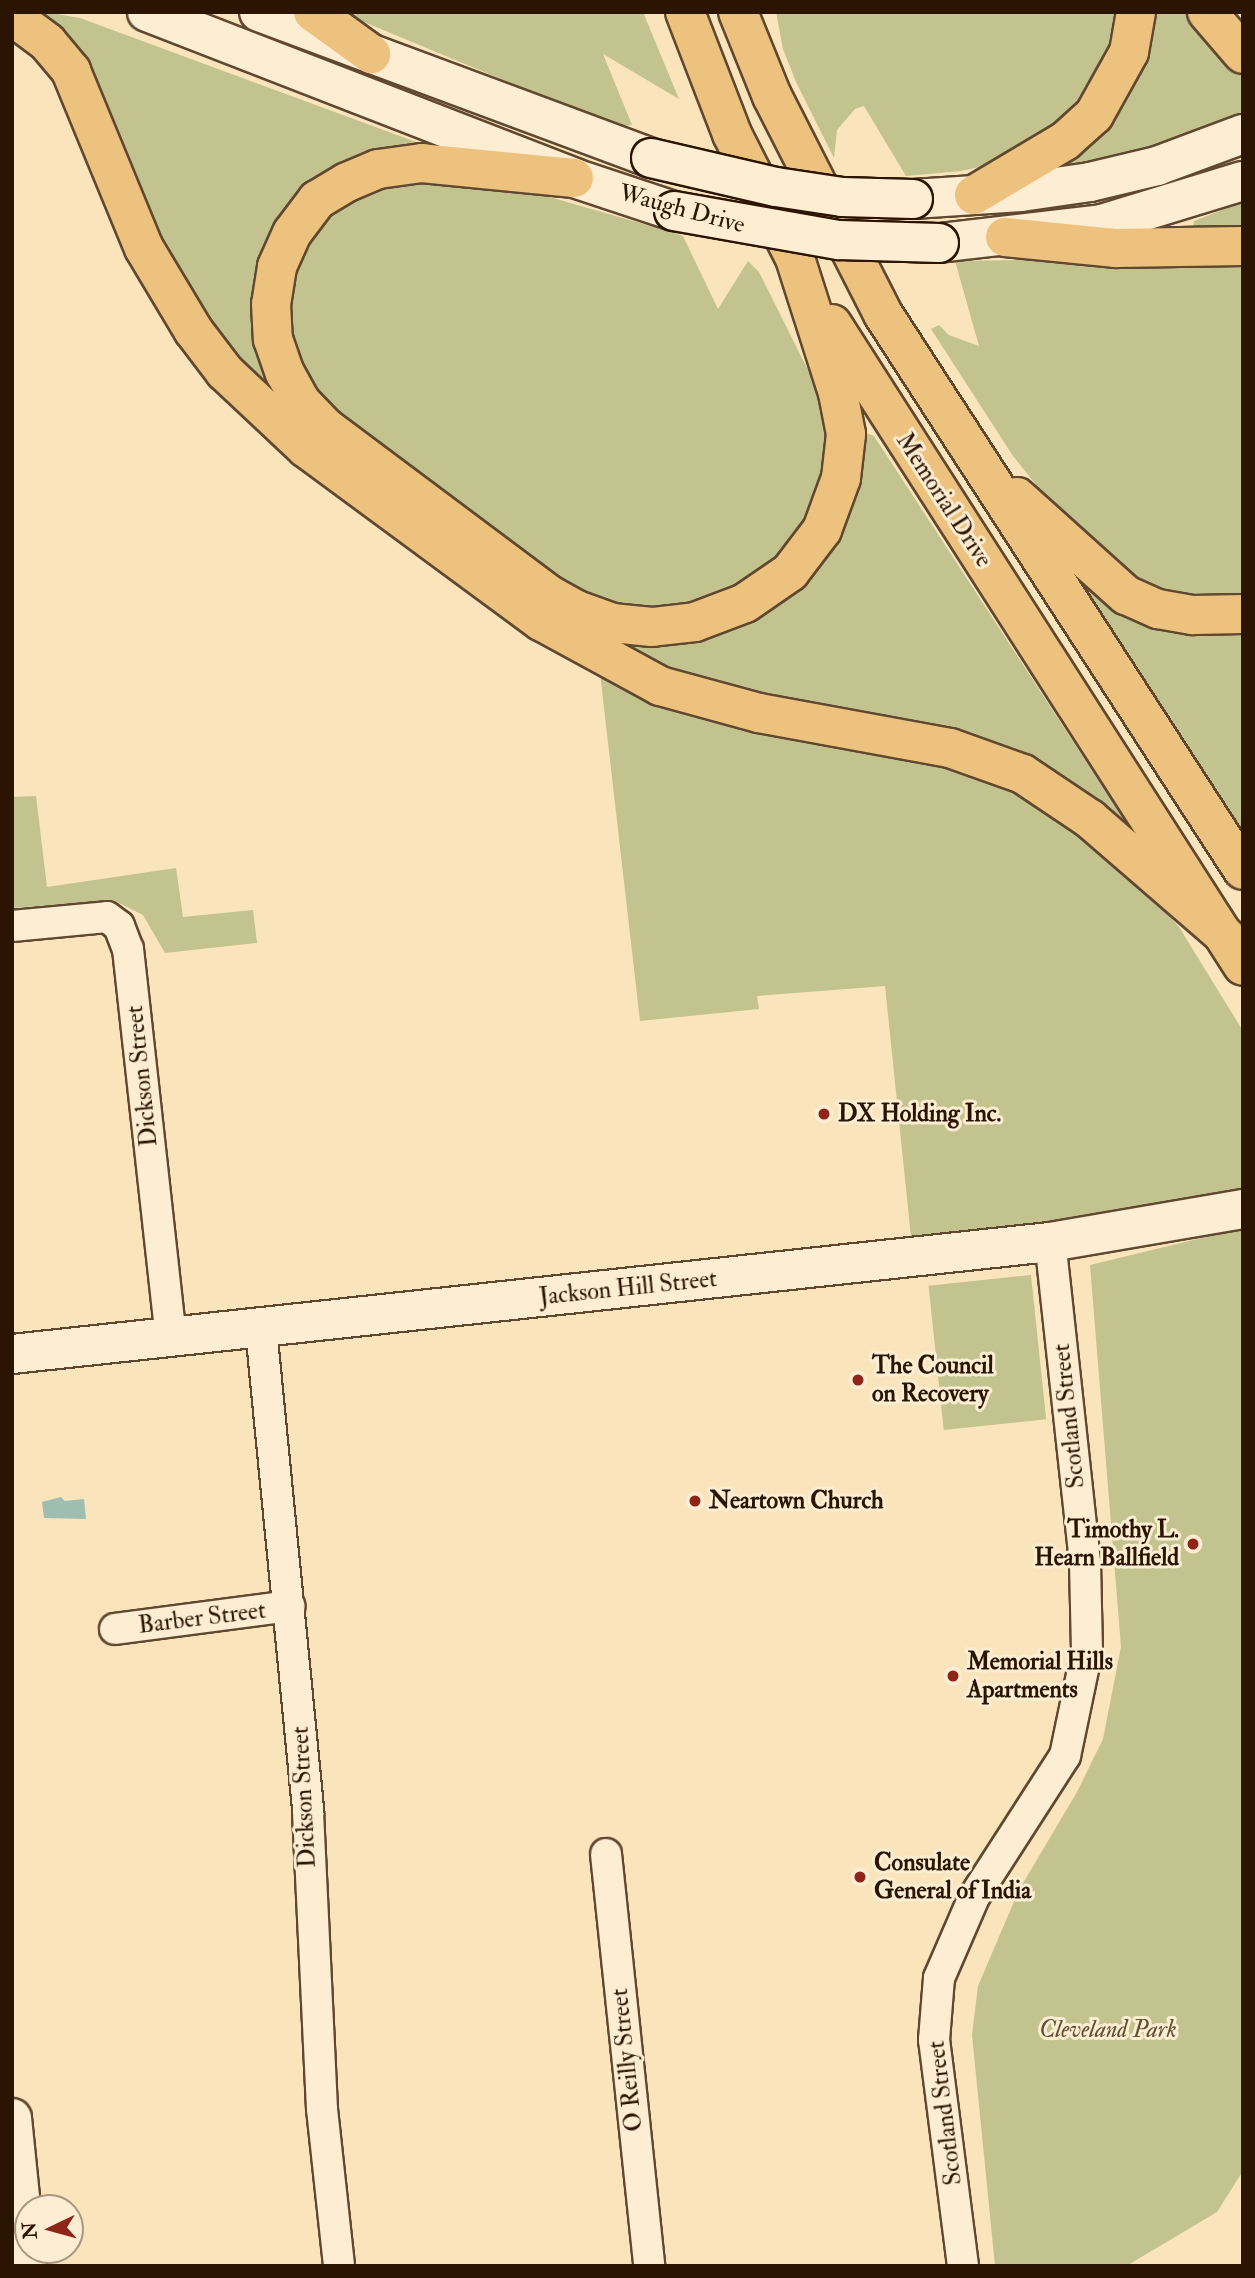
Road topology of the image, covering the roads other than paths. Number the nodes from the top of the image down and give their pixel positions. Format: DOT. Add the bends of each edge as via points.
graph roads {
  1 [pos="259,12"];
  2 [pos="313,12"];
  3 [pos="666,12"];
  4 [pos="685,12"];
  5 [pos="738,12"];
  6 [pos="766,12"];
  7 [pos="1136,12"];
  8 [pos="1207,12"];
  9 [pos="156,14"];
  10 [pos="12,16"];
  11 [pos="371,54"];
  12 [pos="1243,54"];
  13 [pos="772,96"];
  14 [pos="732,134"];
  15 [pos="1243,134"];
  16 [pos="574,178"];
  17 [pos="1243,181"];
  18 [pos="974,195"];
  19 [pos="1005,237"];
  20 [pos="1243,246"];
  21 [pos="796,261"];
  22 [pos="972,455"];
  23 [pos="1243,614"];
  24 [pos="1243,870"];
  25 [pos="12,926"];
  26 [pos="1234,951"];
  27 [pos="1243,1209"];
  28 [pos="1050,1242"];
  29 [pos="261,1329"];
  30 [pos="171,1337"];
  31 [pos="12,1354"];
  32 [pos="289,1606"];
  33 [pos="116,1629"];
  34 [pos="606,1854"];
  35 [pos="12,2118"];
  36 [pos="27,2266"];
  37 [pos="339,2266"];
  38 [pos="649,2266"];
  39 [pos="962,2266"];
  1 -- 11 [label="main road, Waugh Drive"];
  2 -- 11 [label="main road"];
  3 -- 14 [label="main road"];
  4 -- 14 [label="main road, Memorial Drive"];
  5 -- 13 [label="main road, Memorial Drive"];
  6 -- 13 [label="main road"];
  7 -- 18 [label="main road" via="1129,52 1094,115 1065,141"];
  8 -- 12 [label="main road"];
  9 -- 16 [label="main road, Waugh Drive"];
  10 -- 26 [label="main road" via="47,42 71,71 144,248 193,330 225,372 306,448 541,621 660,686 759,713 950,748 1023,774 1090,819"];
  11 -- 18 [label="main road, Waugh Drive, bridge" via="651,158 842,197"];
  13 -- 22 [label="main road, Memorial Drive" via="883,314"];
  14 -- 21 [label="main road, Memorial Drive"];
  15 -- 18 [label="main road, Waugh Drive" via="1157,166 1090,181"];
  16 -- 19 [label="main road, Waugh Drive, bridge" via="674,211 825,238 939,243"];
  16 -- 21 [label="main road" via="422,163 378,169 346,181 317,200 292,233 277,267 271,304 273,339 285,373 300,402 325,427 548,594 577,610 612,622 652,627 695,622 745,603 790,572 822,530 841,478 846,434 838,393"];
  17 -- 19 [label="main road, Waugh Drive" via="1102,224"];
  19 -- 20 [label="main road" via="1116,248"];
  21 -- 26 [label="main road, Memorial Drive" via="841,340"];
  22 -- 23 [label="main road" via="1126,595 1158,609 1193,615"];
  22 -- 24 [label="main road, Memorial Drive"];
  25 -- 30 [label="street, Dickson Street" via="107,917 119,926 128,949"];
  27 -- 28 [label="main road, Jackson Hill Street"];
  28 -- 29 [label="main road, Jackson Hill Street"];
  28 -- 39 [label="street, Scotland Street" via="1085,1562 1087,1651 1065,1756 974,1896 939,1978 934,2040"];
  29 -- 30 [label="main road, Jackson Hill Street"];
  29 -- 32 [label="street, Dickson Street"];
  30 -- 31 [label="main road, Jackson Hill Street"];
  32 -- 33 [label="street, Barber Street"];
  32 -- 37 [label="street, Dickson Street" via="308,1812 323,2109"];
  34 -- 38 [label="street, O Reilly Street"];
  35 -- 36 [label="main road"];
}
